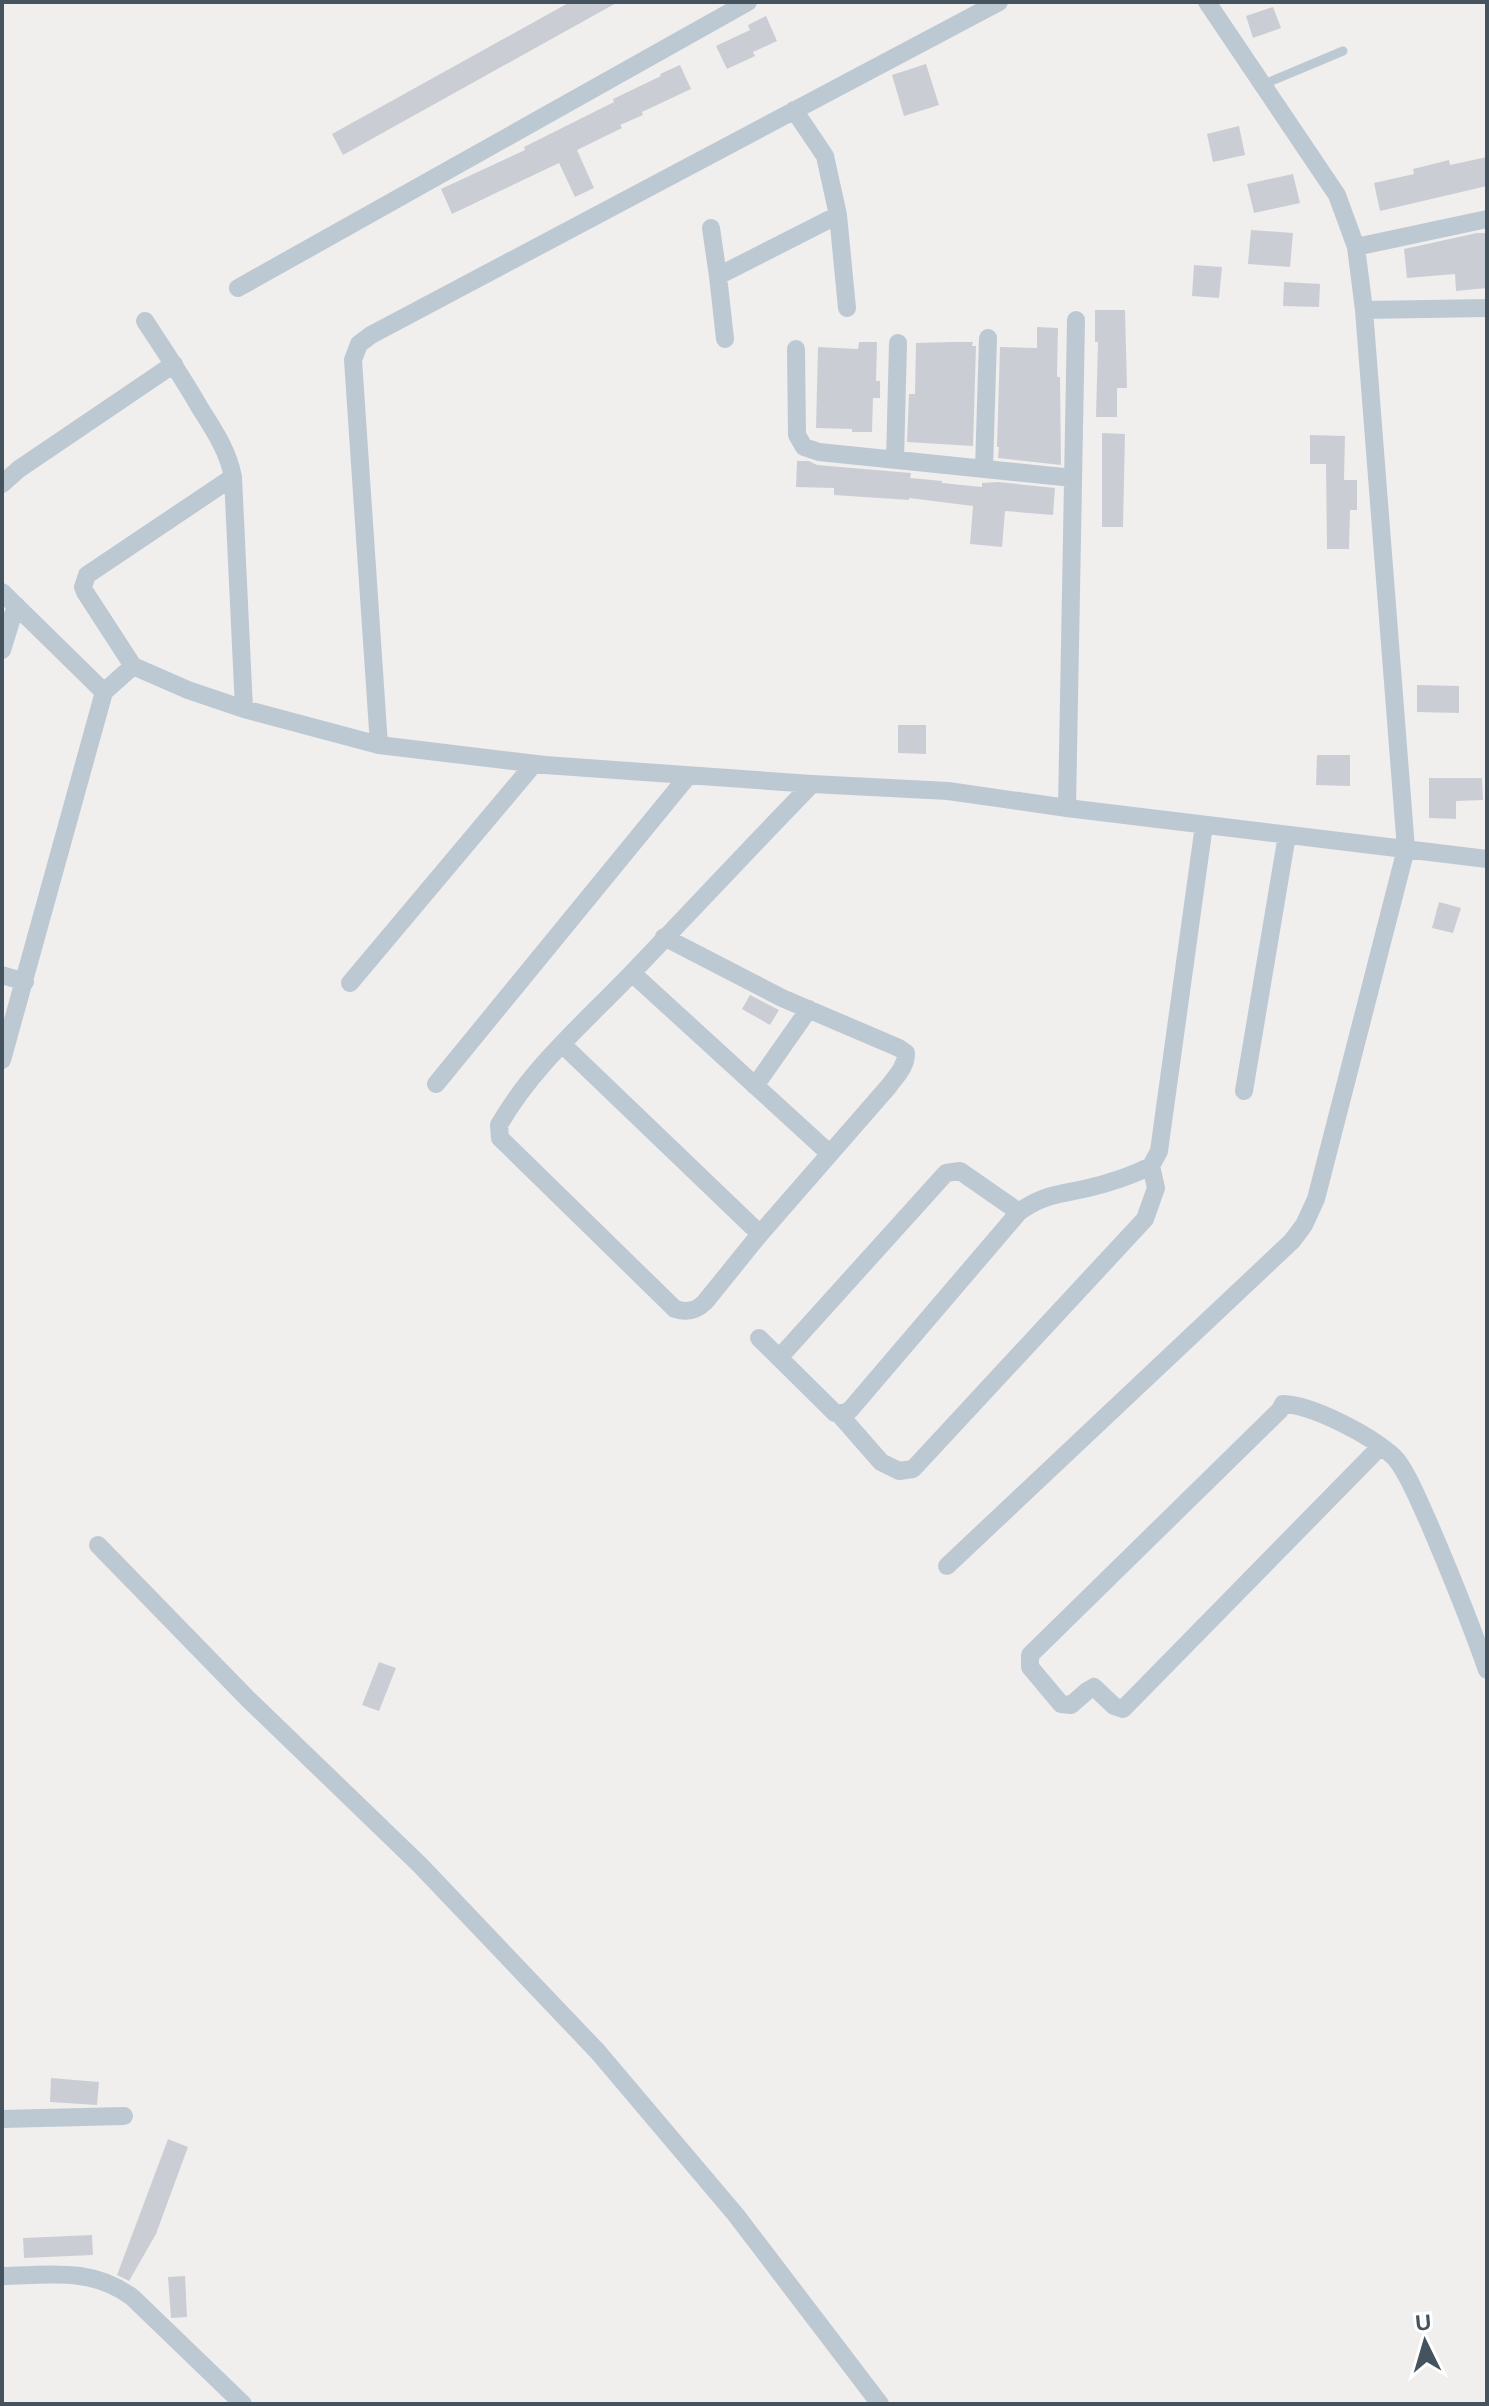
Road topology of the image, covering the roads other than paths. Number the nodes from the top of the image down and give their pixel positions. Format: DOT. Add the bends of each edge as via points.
graph roads {
  1 [pos="748,2"];
  2 [pos="999,2"];
  3 [pos="1207,2"];
  4 [pos="1343,51"];
  5 [pos="1262,85"];
  6 [pos="794,110"];
  7 [pos="838,215"];
  8 [pos="1487,219"];
  9 [pos="711,228"];
  10 [pos="1356,247"];
  11 [pos="718,276"];
  12 [pos="238,288"];
  13 [pos="847,308"];
  14 [pos="1487,308"];
  15 [pos="1364,310"];
  16 [pos="1076,320"];
  17 [pos="145,321"];
  18 [pos="988,338"];
  19 [pos="725,339"];
  20 [pos="898,343"];
  21 [pos="796,349"];
  22 [pos="174,364"];
  23 [pos="895,460"];
  24 [pos="984,469"];
  25 [pos="233,477"];
  26 [pos="1073,478"];
  27 [pos="2,484"];
  28 [pos="9,598"];
  29 [pos="2,650"];
  30 [pos="133,666"];
  31 [pos="104,692"];
  32 [pos="244,709"];
  33 [pos="379,745"];
  34 [pos="534,764"];
  35 [pos="688,776"];
  36 [pos="812,784"];
  37 [pos="1067,808"];
  38 [pos="1204,825"];
  39 [pos="1287,835"];
  40 [pos="1406,849"];
  41 [pos="1487,859"];
  42 [pos="664,937"];
  43 [pos="632,973"];
  44 [pos="2,975"];
  45 [pos="25,982"];
  46 [pos="350,983"];
  47 [pos="809,1009"];
  48 [pos="562,1044"];
  49 [pos="2,1060"];
  50 [pos="436,1084"];
  51 [pos="755,1086"];
  52 [pos="1244,1091"];
  53 [pos="829,1153"];
  54 [pos="1151,1166"];
  55 [pos="1019,1212"];
  56 [pos="760,1234"];
  57 [pos="759,1338"];
  58 [pos="779,1358"];
  59 [pos="839,1414"];
  60 [pos="1380,1447"];
  61 [pos="98,1545"];
  62 [pos="947,1566"];
  63 [pos="1487,1670"];
  64 [pos="124,2116"];
  65 [pos="2,2119"];
  66 [pos="2,2276"];
  67 [pos="243,2404"];
  68 [pos="880,2404"];
  1 -- 12 [label="street"];
  2 -- 6 [label="street"];
  3 -- 5 [label="street"];
  4 -- 5 [label="lane"];
  5 -- 10 [label="street" via="1337,195"];
  6 -- 7 [label="street" via="825,156"];
  6 -- 33 [label="street" via="359,344 353,360"];
  7 -- 11 [label="street"];
  7 -- 13 [label="street"];
  8 -- 10 [label="street"];
  9 -- 11 [label="street"];
  10 -- 15 [label="street"];
  11 -- 19 [label="street"];
  14 -- 15 [label="street"];
  15 -- 40 [label="street"];
  16 -- 26 [label="street"];
  17 -- 22 [label="street"];
  18 -- 24 [label="street"];
  20 -- 23 [label="street"];
  21 -- 23 [label="street" via="801,445 819,452"];
  22 -- 25 [label="street" via="224,447"];
  22 -- 27 [label="street"];
  23 -- 24 [label="street"];
  24 -- 26 [label="street"];
  25 -- 30 [label="street" via="87,575 85,592"];
  25 -- 32 [label="street"];
  26 -- 37 [label="street"];
  28 -- 29 [label="street"];
  28 -- 31 [label="street"];
  30 -- 31 [label="street"];
  30 -- 32 [label="street"];
  31 -- 45 [label="street"];
  32 -- 33 [label="street"];
  33 -- 34 [label="street"];
  34 -- 35 [label="street"];
  34 -- 46 [label="street"];
  35 -- 36 [label="street"];
  35 -- 50 [label="street"];
  36 -- 37 [label="street" via="948,791"];
  36 -- 42 [label="street"];
  37 -- 38 [label="street"];
  38 -- 39 [label="street"];
  38 -- 54 [label="street" via="1159,1151"];
  39 -- 40 [label="street"];
  39 -- 52 [label="street"];
  40 -- 41 [label="street"];
  40 -- 62 [label="street" via="1316,1199 1304,1225"];
  42 -- 43 [label="street"];
  42 -- 47 [label="street"];
  43 -- 48 [label="street"];
  43 -- 51 [label="street"];
  44 -- 45 [label="street"];
  45 -- 49 [label="street"];
  47 -- 51 [label="street"];
  47 -- 53 [label="street" via="906,1053 904,1067"];
  48 -- 56 [label="street"];
  48 -- 56 [label="street" via="503,1118 498,1135 675,1309 700,1307"];
  51 -- 53 [label="street"];
  53 -- 56 [label="street"];
  54 -- 55 [label="street" via="1051,1194"];
  54 -- 59 [label="street" via="1156,1188 1145,1219 913,1469 899,1471 881,1462"];
  55 -- 58 [label="street" via="960,1171 946,1173"];
  55 -- 59 [label="street" via="850,1410"];
  57 -- 58 [label="street"];
  58 -- 59 [label="street"];
  60 -- 60 [label="street" via="1345,1424 1298,1404 1283,1404 1030,1655 1030,1667 1061,1704 1071,1705 1094,1687 1123,1709"];
  60 -- 63 [label="street" via="1395,1457 1417,1495"];
  61 -- 68 [label="street" via="420,1865 598,2052 736,2215"];
  64 -- 65 [label="street"];
  66 -- 67 [label="street" via="92,2277 118,2287"];
}
